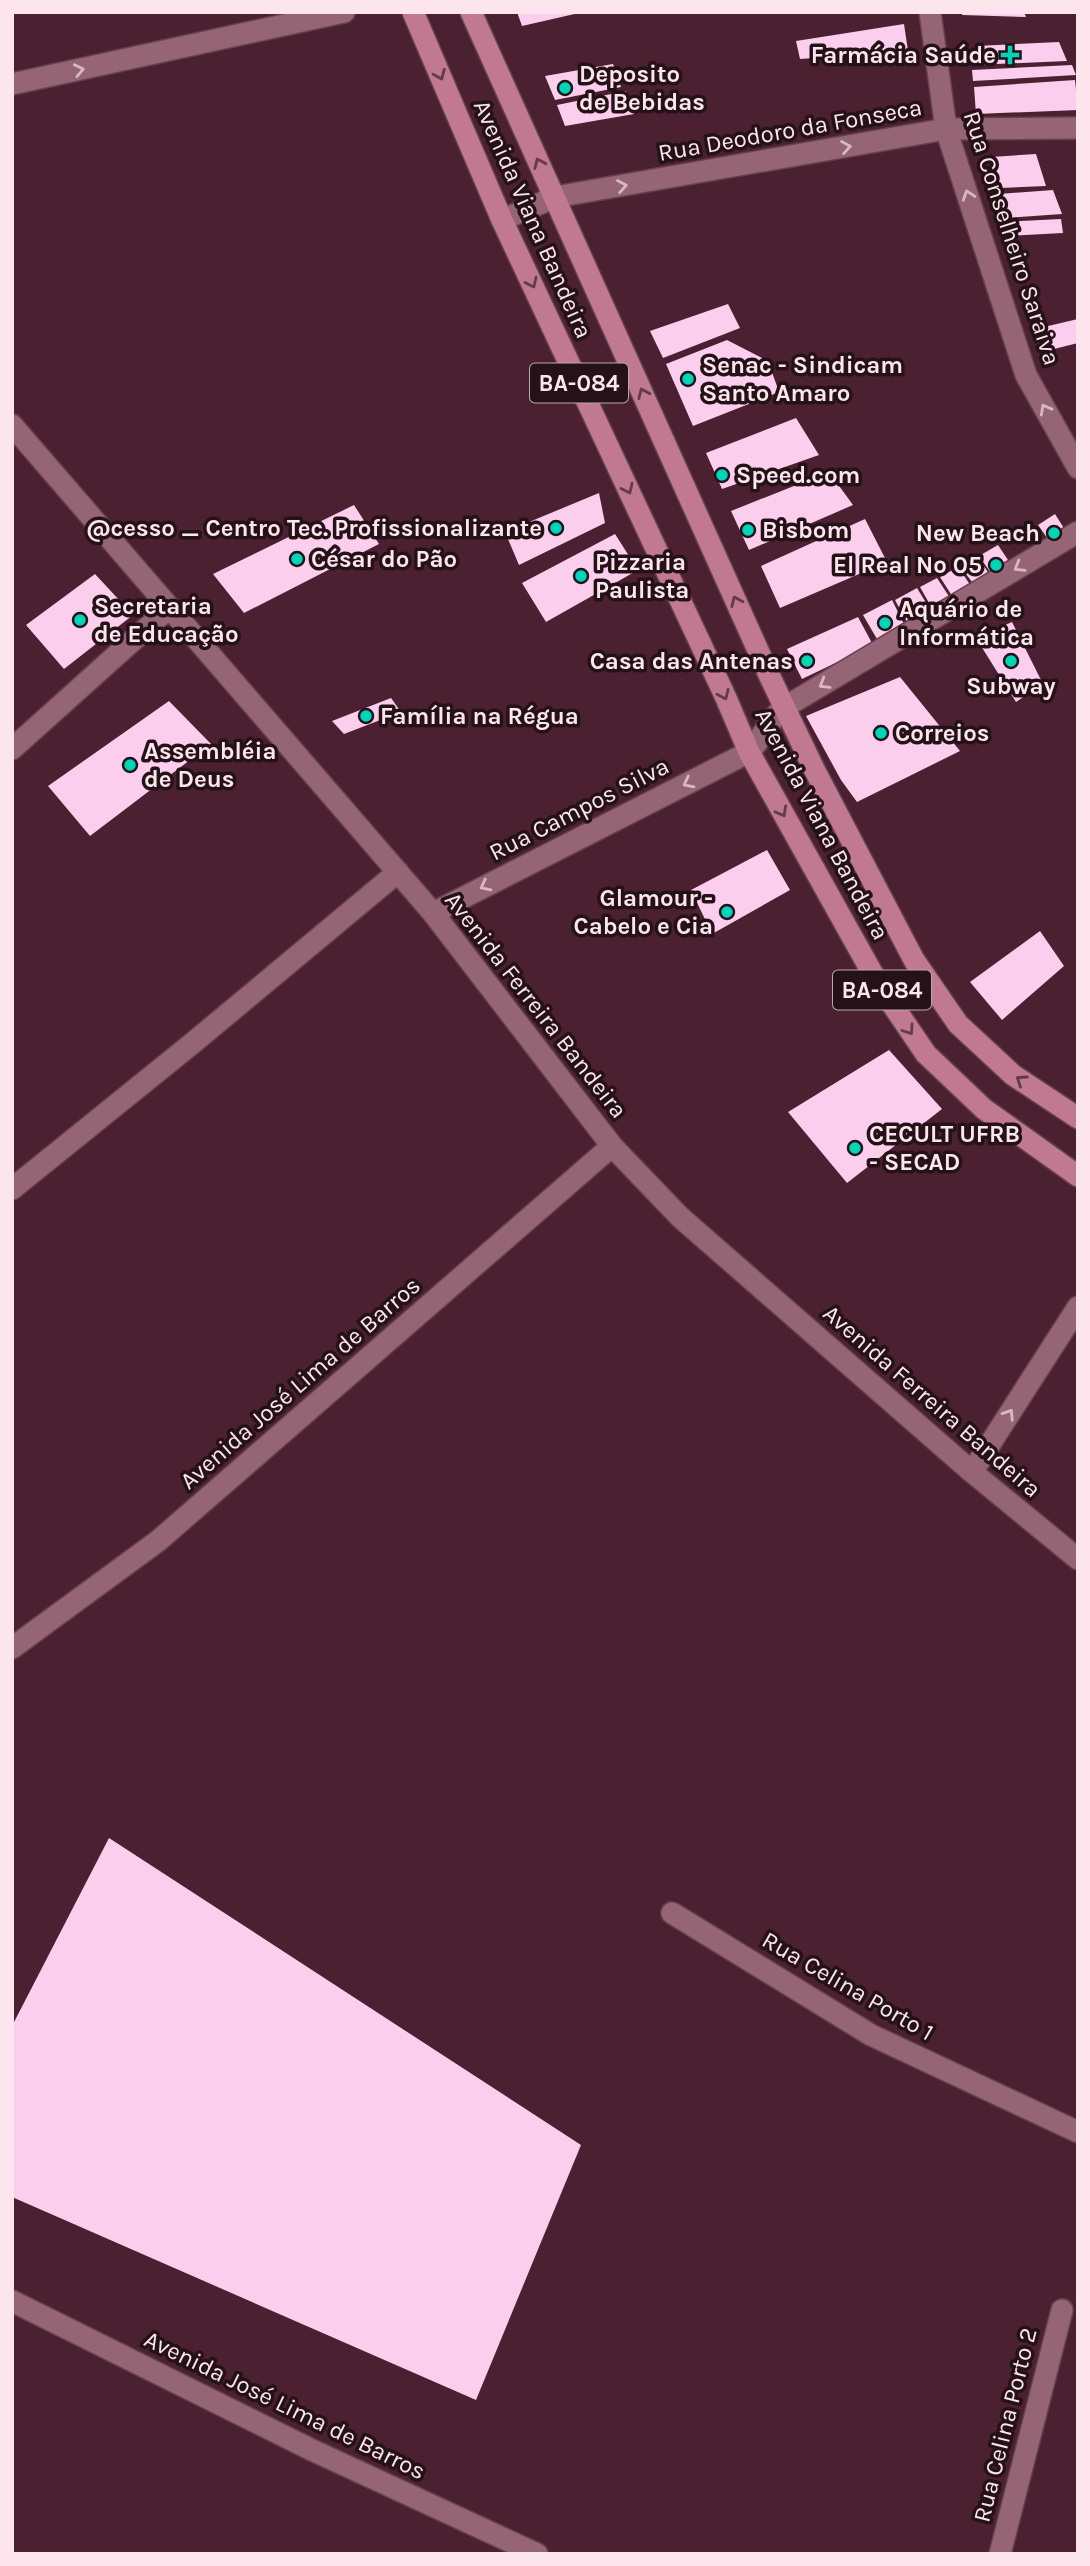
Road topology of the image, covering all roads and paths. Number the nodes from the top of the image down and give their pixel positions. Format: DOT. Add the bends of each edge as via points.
graph roads {
  1 [pos="344,12"];
  2 [pos="413,12"];
  3 [pos="471,12"];
  4 [pos="930,12"];
  5 [pos="12,85"];
  6 [pos="1078,128"];
  7 [pos="946,129"];
  8 [pos="555,197"];
  9 [pos="502,220"];
  10 [pos="12,425"];
  11 [pos="1078,468"];
  12 [pos="1078,532"];
  13 [pos="169,608"];
  14 [pos="785,707"];
  15 [pos="12,749"];
  16 [pos="749,752"];
  17 [pos="398,872"];
  18 [pos="433,913"];
  19 [pos="1078,1118"];
  20 [pos="612,1146"];
  21 [pos="1078,1176"];
  22 [pos="12,1189"];
  23 [pos="1078,1307"];
  24 [pos="972,1472"];
  25 [pos="1078,1559"];
  26 [pos="12,1648"];
  27 [pos="672,1913"];
  28 [pos="1078,2132"];
  29 [pos="12,2301"];
  30 [pos="1062,2310"];
  31 [pos="537,2554"];
  32 [pos="1000,2554"];
  5 -- 1 [label="street, one-way"];
  2 -- 9 [label="main road, Avenida Viana Bandeira / BA-084, one-way"];
  8 -- 3 [label="main road, Avenida Viana Bandeira / BA-084, one-way"];
  4 -- 7 [label="street, Rua Conselheiro Saraiva"];
  6 -- 7 [label="street, Rua Deodoro da Fonseca"];
  8 -- 7 [label="street, Rua Deodoro da Fonseca, one-way"];
  11 -- 7 [label="street, Rua Conselheiro Saraiva, one-way" via="1026,375"];
  8 -- 9 [label="street, Rua Deodoro da Fonseca"];
  14 -- 8 [label="main road, Avenida Viana Bandeira / BA-084, one-way"];
  9 -- 16 [label="main road, Avenida Viana Bandeira / BA-084, one-way"];
  10 -- 13 [label="street, Avenida Ferreira Bandeira"];
  12 -- 14 [label="street, one-way"];
  13 -- 15 [label="street"];
  13 -- 17 [label="street, Avenida Ferreira Bandeira"];
  14 -- 16 [label="street"];
  19 -- 14 [label="main road, Avenida Viana Bandeira / BA-084, one-way" via="1013,1075 958,1024 914,960"];
  16 -- 18 [label="street, Rua Campos Silva, one-way"];
  16 -- 21 [label="main road, Avenida Viana Bandeira / BA-084, one-way" via="879,985 926,1054 984,1109"];
  17 -- 18 [label="street, Avenida Ferreira Bandeira"];
  17 -- 22 [label="street"];
  18 -- 20 [label="street, Avenida Ferreira Bandeira"];
  20 -- 24 [label="street, Avenida Ferreira Bandeira" via="680,1217"];
  20 -- 26 [label="street, Avenida José Lima de Barros" via="158,1541"];
  24 -- 23 [label="street, one-way"];
  24 -- 25 [label="street, Avenida Ferreira Bandeira"];
  27 -- 28 [label="street, Rua Celina Porto 1" via="871,2035"];
  29 -- 31 [label="street, Avenida José Lima de Barros" via="312,2450"];
  30 -- 32 [label="street, Rua Celina Porto 2"];
}
